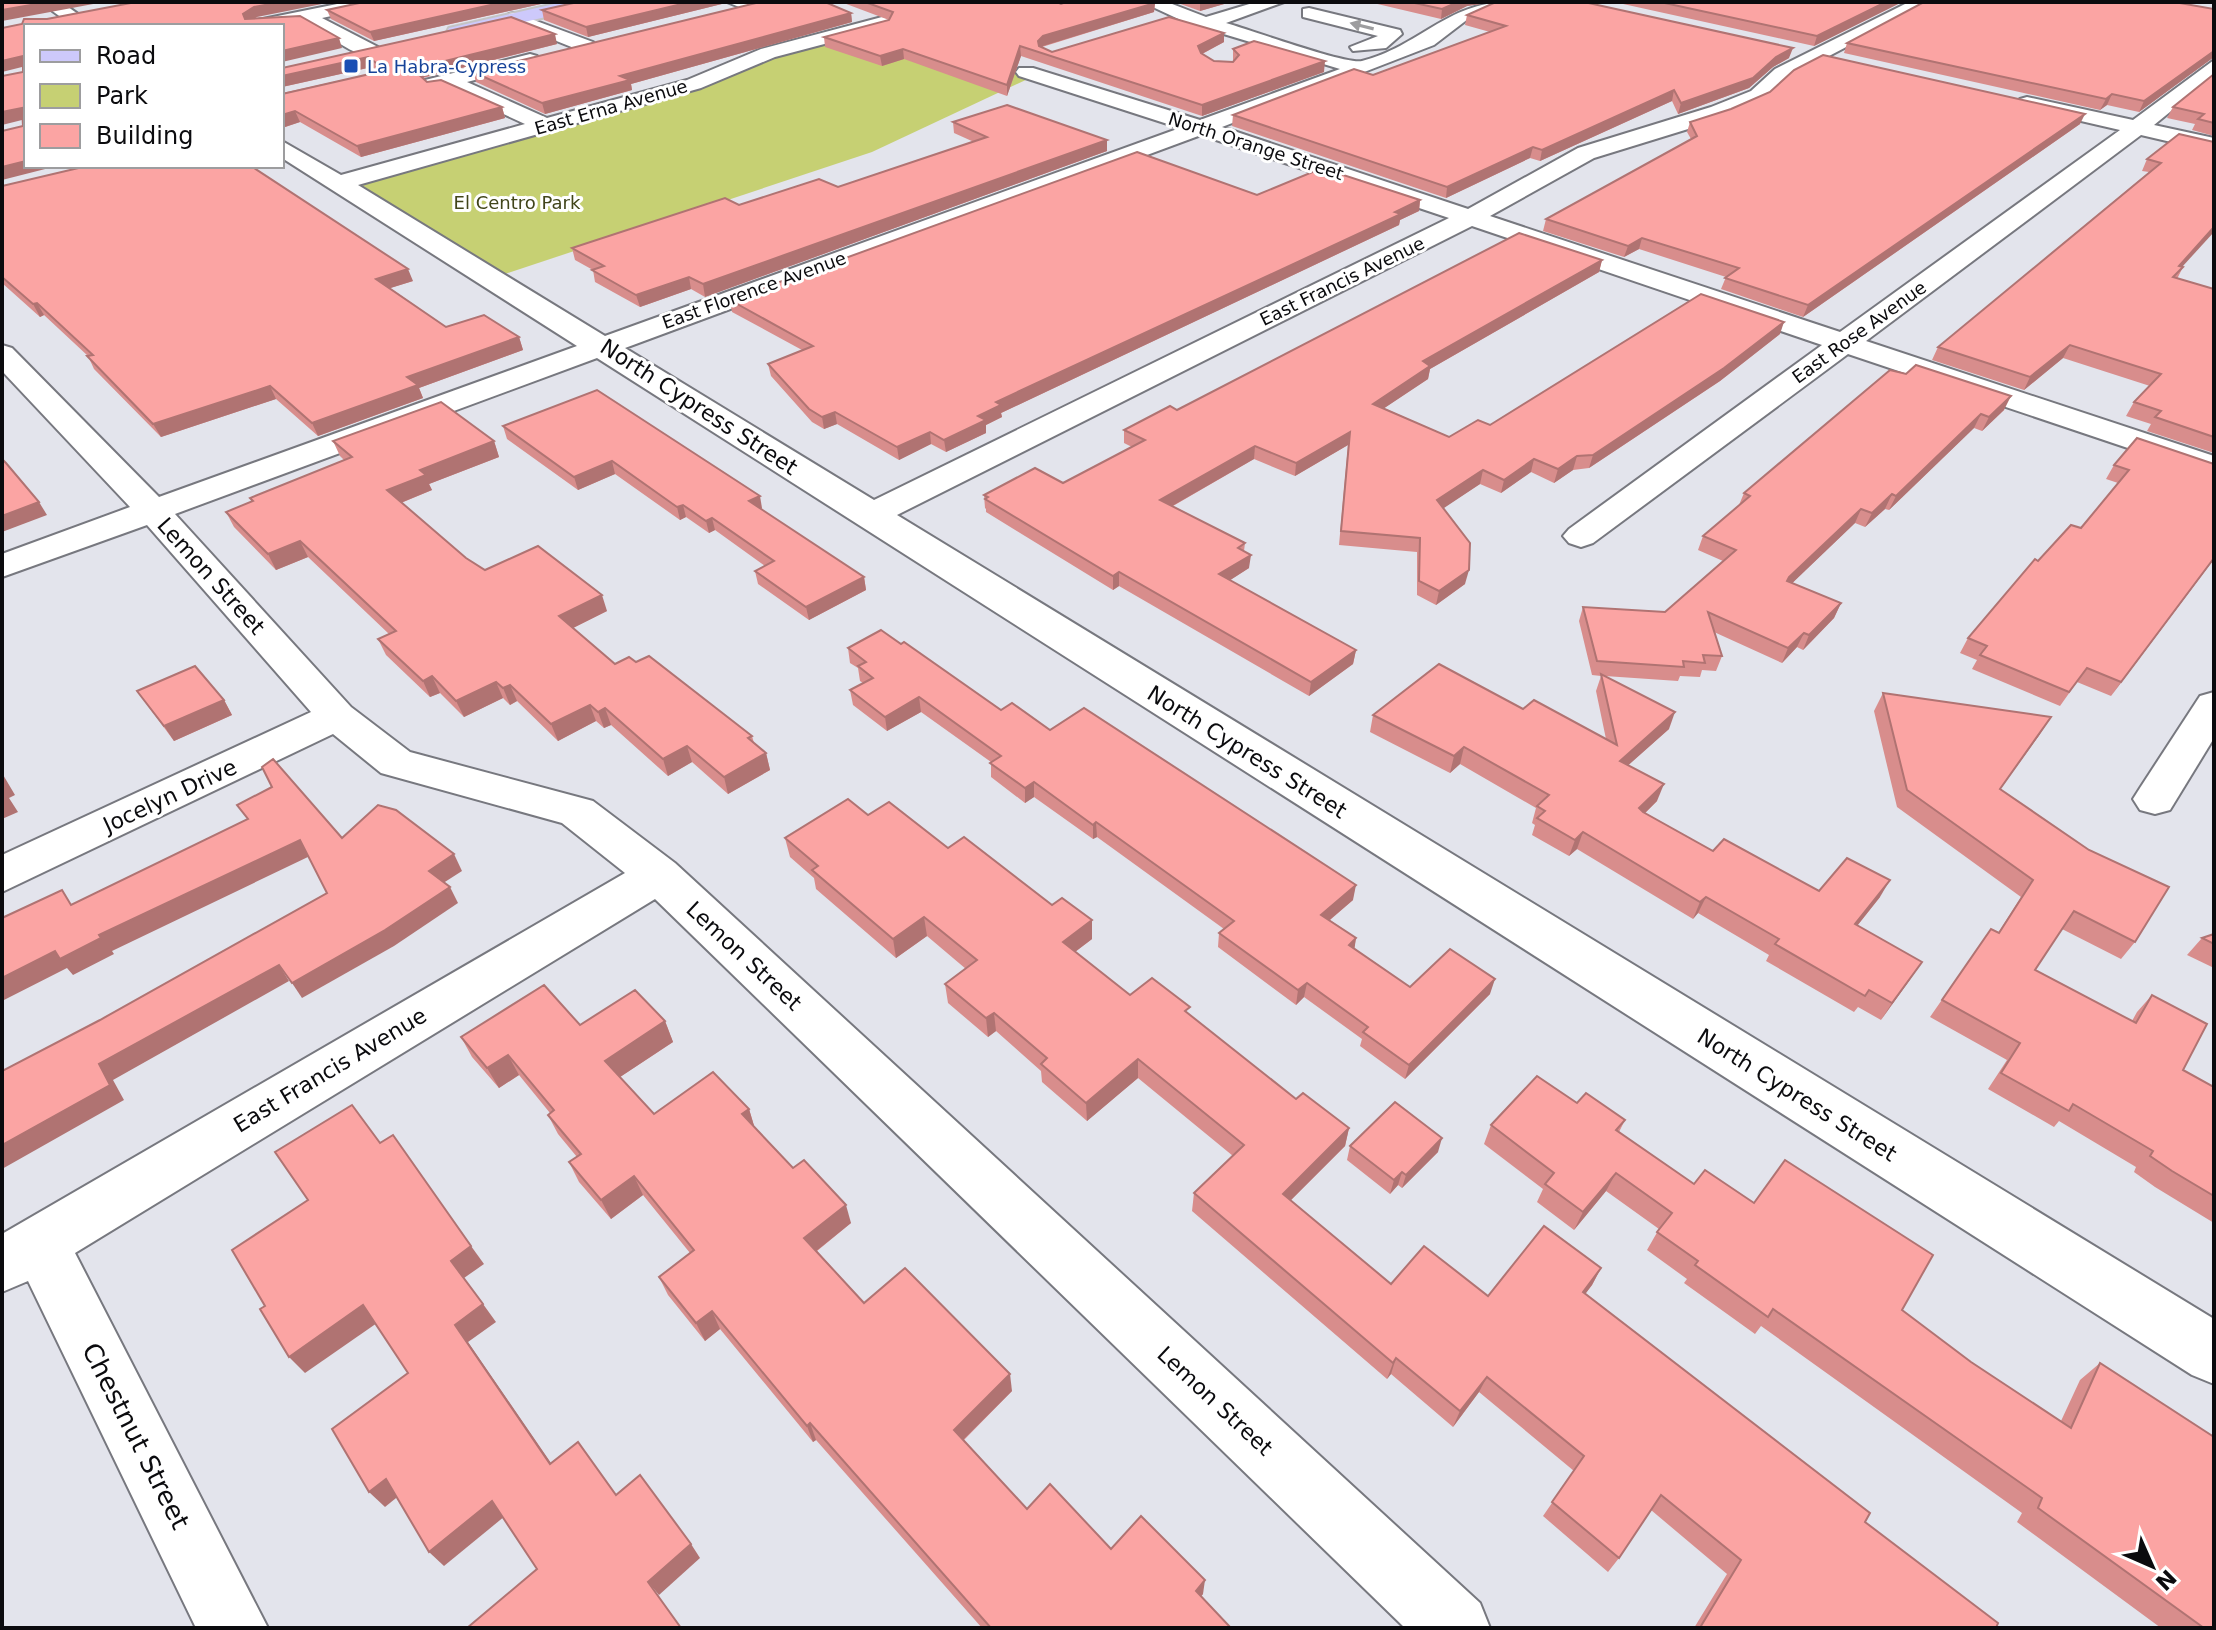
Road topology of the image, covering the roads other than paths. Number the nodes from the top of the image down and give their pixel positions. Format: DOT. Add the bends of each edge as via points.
graph roads {
  1 [pos="49,2"];
  2 [pos="373,2"];
  3 [pos="1151,2"];
  4 [pos="1275,2"];
  5 [pos="1342,2"];
  6 [pos="1499,2"];
  7 [pos="1923,2"];
  8 [pos="571,3"];
  9 [pos="750,3"];
  10 [pos="102,11"];
  11 [pos="841,11"];
  12 [pos="719,13"];
  13 [pos="1309,13"];
  14 [pos="1178,14"];
  15 [pos="304,16"];
  16 [pos="515,18"];
  17 [pos="1284,20"];
  18 [pos="79,21"];
  19 [pos="44,22"];
  20 [pos="1150,23"];
  21 [pos="1206,23"];
  22 [pos="267,24"];
  23 [pos="443,35"];
  24 [pos="1250,36"];
  25 [pos="1786,48"];
  26 [pos="363,49"];
  27 [pos="1225,51"];
  28 [pos="1816,55"];
  29 [pos="1846,62"];
  30 [pos="2214,66"];
  31 [pos="1360,69"];
  32 [pos="1026,72"];
  33 [pos="1999,97"];
  34 [pos="544,125"];
  35 [pos="1197,126"];
  36 [pos="2137,128"];
  37 [pos="2214,145"];
  38 [pos="284,149"];
  39 [pos="337,183"];
  40 [pos="1469,218"];
  41 [pos="1842,344"];
  42 [pos="602,346"];
  43 [pos="2,354"];
  44 [pos="2214,467"];
  45 [pos="152,510"];
  46 [pos="868,516"];
  47 [pos="1581,536"];
  48 [pos="2,566"];
  49 [pos="2214,705"];
  50 [pos="337,716"];
  51 [pos="2155,799"];
  52 [pos="2,875"];
  53 [pos="659,875"];
  54 [pos="21,1254"];
  55 [pos="2214,1354"];
  56 [pos="233,1628"];
  57 [pos="1455,1628"];
  1 -- 18 [label="street"];
  2 -- 15 [label="street"];
  3 -- 14 [label="street"];
  4 -- 21 [label="street"];
  5 -- 13 [label="street"];
  6 -- 31 [label="street, East Florence Avenue" via="1462,15 1427,41"];
  7 -- 28 [label="street, East Francis Avenue"];
  8 -- 16 [label="main road"];
  9 -- 12 [label="street"];
  10 -- 18 [label="street"];
  11 -- 34 [label="street, East Erna Avenue" via="882,23 768,53 694,84"];
  13 -- 17 [label="street"];
  24 -- 13 [label="street, one-way" via="1272,24 1362,47 1394,37"];
  14 -- 20 [label="street"];
  14 -- 21 [label="street"];
  15 -- 22 [label="street"];
  15 -- 26 [label="street"];
  16 -- 23 [label="main road"];
  16 -- 34 [label="street" via="594,44 440,82"];
  18 -- 19 [label="street"];
  21 -- 24 [label="street"];
  24 -- 27 [label="street"];
  24 -- 31 [label="street"];
  25 -- 28 [label="street"];
  28 -- 29 [label="street"];
  28 -- 40 [label="street, East Francis Avenue" via="1782,73 1758,95 1586,153"];
  30 -- 36 [label="street, East Rose Avenue"];
  31 -- 35 [label="street, East Florence Avenue"];
  32 -- 35 [label="street, North Orange Street"];
  33 -- 36 [label="street"];
  34 -- 39 [label="street, East Erna Avenue"];
  35 -- 40 [label="street, North Orange Street"];
  35 -- 42 [label="street, East Florence Avenue"];
  36 -- 37 [label="street"];
  36 -- 41 [label="street, East Rose Avenue"];
  38 -- 39 [label="street, North Cypress Street"];
  39 -- 42 [label="street, North Cypress Street"];
  40 -- 41 [label="street, North Orange Street"];
  40 -- 46 [label="street, East Francis Avenue"];
  41 -- 44 [label="street, North Orange Street"];
  41 -- 47 [label="street, East Rose Avenue"];
  42 -- 45 [label="street, East Florence Avenue"];
  42 -- 46 [label="street, North Cypress Street"];
  43 -- 45 [label="street, Lemon Street"];
  45 -- 48 [label="street, East Florence Avenue"];
  45 -- 50 [label="street, Lemon Street"];
  46 -- 55 [label="street, North Cypress Street"];
  49 -- 51 [label="street"];
  50 -- 52 [label="street, Jocelyn Drive"];
  50 -- 53 [label="street, Lemon Street" via="396,763 577,812"];
  53 -- 54 [label="street, East Francis Avenue"];
  53 -- 57 [label="street, Lemon Street"];
  54 -- 56 [label="street, Chestnut Street"];
}
